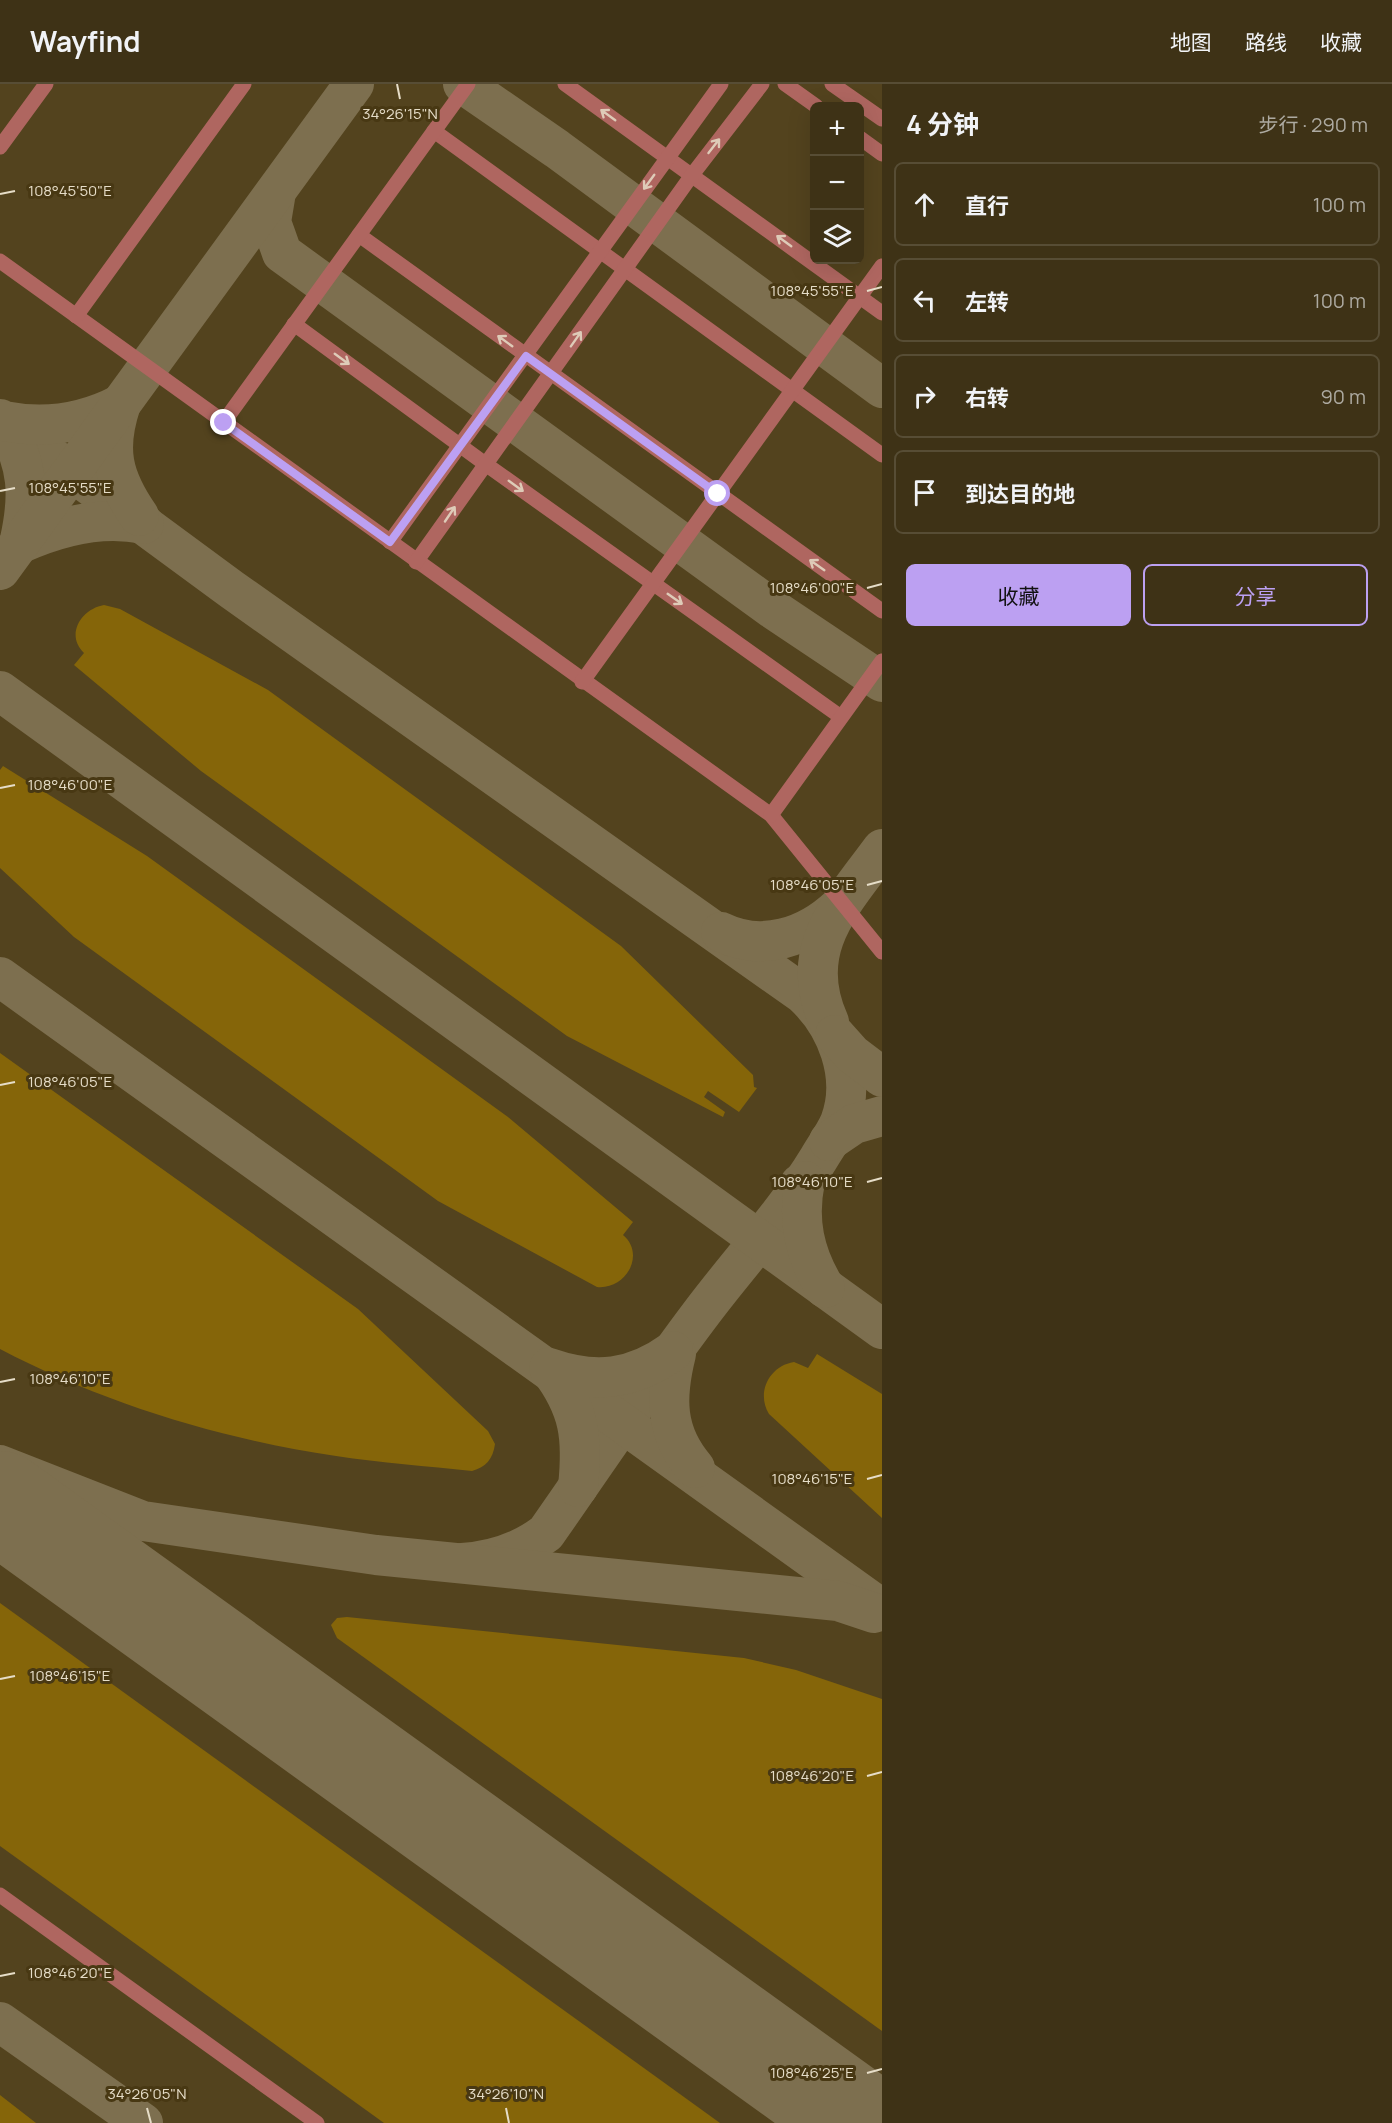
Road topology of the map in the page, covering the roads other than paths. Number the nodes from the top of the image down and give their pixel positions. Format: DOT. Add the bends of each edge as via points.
graph roads {
  1 [pos="46,84"];
  2 [pos="244,84"];
  3 [pos="468,84"];
  4 [pos="565,84"];
  5 [pos="721,84"];
  6 [pos="762,84"];
  7 [pos="785,84"];
  8 [pos="832,84"];
  9 [pos="810,102"];
  10 [pos="882,119"];
  11 [pos="434,131"];
  12 [pos="864,141"];
  13 [pos="0,147"];
  14 [pos="882,154"];
  15 [pos="667,157"];
  16 [pos="692,175"];
  17 [pos="359,235"];
  18 [pos="598,251"];
  19 [pos="0,261"];
  20 [pos="882,266"];
  21 [pos="625,270"];
  22 [pos="860,297"];
  23 [pos="882,313"];
  24 [pos="76,316"];
  25 [pos="294,324"];
  26 [pos="526,356"];
  27 [pos="551,374"];
  28 [pos="791,390"];
  29 [pos="224,423"];
  30 [pos="459,444"];
  31 [pos="882,455"];
  32 [pos="484,463"];
  33 [pos="718,494"];
  34 [pos="390,542"];
  35 [pos="416,562"];
  36 [pos="653,584"];
  37 [pos="882,611"];
  38 [pos="882,661"];
  39 [pos="582,682"];
  40 [pos="842,717"];
  41 [pos="771,815"];
  42 [pos="882,952"];
  43 [pos="0,1895"];
  44 [pos="317,2123"];
  1 -- 13 [label="lane"];
  2 -- 24 [label="lane"];
  3 -- 11 [label="lane"];
  15 -- 4 [label="lane, one-way"];
  5 -- 15 [label="lane"];
  16 -- 6 [label="lane, one-way"];
  7 -- 9 [label="lane"];
  8 -- 10 [label="lane"];
  11 -- 17 [label="lane"];
  11 -- 18 [label="lane"];
  12 -- 14 [label="lane"];
  15 -- 16 [label="lane"];
  15 -- 18 [label="lane, one-way"];
  16 -- 21 [label="lane"];
  22 -- 16 [label="lane, one-way"];
  17 -- 25 [label="lane"];
  26 -- 17 [label="lane, one-way"];
  18 -- 21 [label="lane"];
  18 -- 26 [label="lane"];
  19 -- 24 [label="lane"];
  20 -- 22 [label="lane"];
  27 -- 21 [label="lane, one-way"];
  21 -- 28 [label="lane"];
  22 -- 23 [label="lane"];
  22 -- 28 [label="lane"];
  24 -- 29 [label="lane"];
  25 -- 29 [label="lane"];
  25 -- 30 [label="lane, one-way"];
  26 -- 27 [label="lane"];
  26 -- 30 [label="lane"];
  27 -- 32 [label="lane"];
  27 -- 33 [label="lane"];
  28 -- 31 [label="lane"];
  28 -- 33 [label="lane"];
  29 -- 34 [label="lane"];
  30 -- 32 [label="lane"];
  30 -- 34 [label="lane"];
  35 -- 32 [label="lane, one-way"];
  32 -- 36 [label="lane, one-way"];
  33 -- 36 [label="lane"];
  37 -- 33 [label="lane, one-way"];
  34 -- 35 [label="lane"];
  35 -- 39 [label="lane"];
  36 -- 39 [label="lane"];
  36 -- 40 [label="lane, one-way"];
  38 -- 40 [label="lane"];
  39 -- 41 [label="lane"];
  40 -- 41 [label="lane"];
  41 -- 42 [label="lane"];
  43 -- 44 [label="lane"];
}
